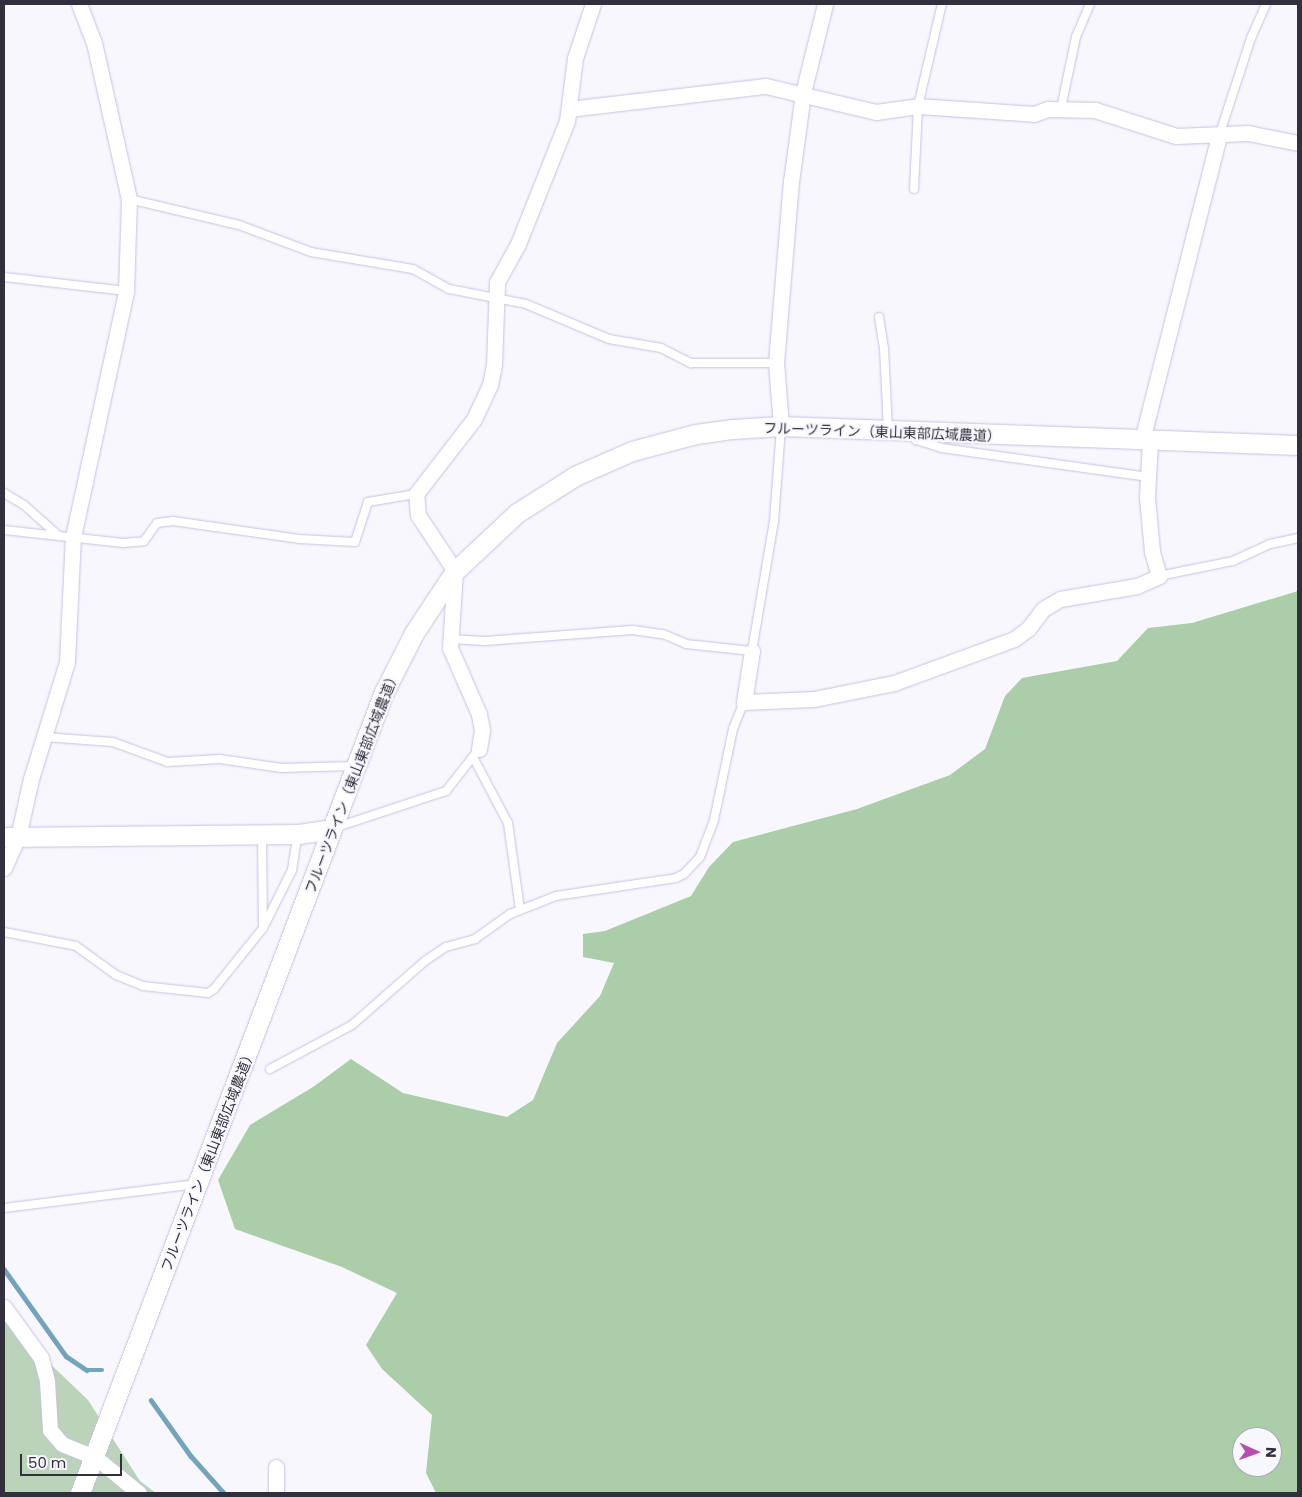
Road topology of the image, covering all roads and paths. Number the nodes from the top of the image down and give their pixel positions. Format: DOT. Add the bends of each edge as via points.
graph roads {
  1 [pos="79,4"];
  2 [pos="593,4"];
  3 [pos="824,4"];
  4 [pos="942,4"];
  5 [pos="1090,4"];
  6 [pos="1266,4"];
  7 [pos="803,93"];
  8 [pos="918,106"];
  9 [pos="1061,108"];
  10 [pos="569,109"];
  11 [pos="1219,136"];
  12 [pos="1298,143"];
  13 [pos="914,189"];
  14 [pos="129,198"];
  15 [pos="4,277"];
  16 [pos="126,291"];
  17 [pos="495,295"];
  18 [pos="879,317"];
  19 [pos="776,363"];
  20 [pos="781,426"];
  21 [pos="889,432"];
  22 [pos="913,433"];
  23 [pos="1146,440"];
  24 [pos="1298,444"];
  25 [pos="1148,477"];
  26 [pos="4,493"];
  27 [pos="416,494"];
  28 [pos="4,530"];
  29 [pos="66,537"];
  30 [pos="1298,538"];
  31 [pos="455,571"];
  32 [pos="1159,576"];
  33 [pos="449,639"];
  34 [pos="752,651"];
  35 [pos="744,702"];
  36 [pos="43,737"];
  37 [pos="476,753"];
  38 [pos="357,766"];
  39 [pos="332,829"];
  40 [pos="262,834"];
  41 [pos="298,834"];
  42 [pos="11,837"];
  43 [pos="4,868"];
  44 [pos="520,910"];
  45 [pos="263,928"];
  46 [pos="4,932"];
  47 [pos="270,1069"];
  48 [pos="199,1183"];
  49 [pos="4,1208"];
  50 [pos="4,1307"];
  51 [pos="95,1457"];
  52 [pos="276,1467"];
  53 [pos="80,1493"];
  54 [pos="139,1493"];
  55 [pos="276,1493"];
  1 -- 14 [label="street" via="94,43"];
  2 -- 10 [label="street" via="575,58"];
  3 -- 7 [label="street"];
  4 -- 8 [label="lane"];
  5 -- 9 [label="lane" via="1076,37"];
  6 -- 11 [label="lane" via="1251,38"];
  7 -- 8 [label="street" via="876,112"];
  7 -- 10 [label="street" via="766,86"];
  7 -- 19 [label="street" via="791,182"];
  8 -- 9 [label="street" via="1034,114"];
  8 -- 13 [label="lane"];
  9 -- 11 [label="street" via="1095,110 1176,136"];
  10 -- 17 [label="street" via="518,244 497,282"];
  11 -- 12 [label="street" via="1248,132"];
  11 -- 23 [label="street"];
  14 -- 16 [label="street"];
  14 -- 17 [label="lane" via="239,225 311,252 404,266 449,289"];
  15 -- 16 [label="lane"];
  16 -- 29 [label="street"];
  17 -- 19 [label="lane" via="526,304 609,339 661,348 691,362"];
  17 -- 27 [label="street" via="496,332 490,385 474,419"];
  18 -- 21 [label="lane"];
  19 -- 20 [label="street"];
  20 -- 21 [label="street, フルーツライン（東山東部広域農道）"];
  20 -- 31 [label="street, フルーツライン（東山東部広域農道）" via="696,434 656,443 606,462 575,476 517,513"];
  20 -- 34 [label="lane" via="774,522"];
  21 -- 22 [label="street, フルーツライン（東山東部広域農道）"];
  22 -- 23 [label="street, フルーツライン（東山東部広域農道）"];
  22 -- 25 [label="lane" via="916,440 942,448"];
  23 -- 24 [label="street, フルーツライン（東山東部広域農道）"];
  23 -- 25 [label="street"];
  25 -- 32 [label="street" via="1152,552"];
  26 -- 29 [label="lane"];
  27 -- 29 [label="lane" via="368,502 355,542 299,539 173,521 157,523 144,541 122,543"];
  27 -- 31 [label="street" via="418,515"];
  28 -- 29 [label="lane"];
  29 -- 36 [label="street" via="67,662"];
  30 -- 32 [label="lane" via="1270,544 1232,561"];
  31 -- 33 [label="street"];
  31 -- 38 [label="street, フルーツライン（東山東部広域農道）" via="426,612 398,664"];
  32 -- 35 [label="street" via="1137,586 1060,599 1043,609 1028,630 1014,639 894,683 814,699"];
  33 -- 34 [label="lane" via="485,642 634,630 663,634 686,644"];
  33 -- 37 [label="street" via="452,654 479,714 482,730"];
  34 -- 35 [label="street"];
  35 -- 44 [label="lane" via="733,729 714,820 700,857 684,874 676,878 556,896"];
  36 -- 38 [label="lane" via="113,742 167,762 220,759 281,768"];
  36 -- 42 [label="street"];
  37 -- 39 [label="lane" via="446,791"];
  37 -- 44 [label="lane" via="508,823"];
  38 -- 39 [label="street, フルーツライン（東山東部広域農道）"];
  39 -- 41 [label="street"];
  39 -- 48 [label="street, フルーツライン（東山東部広域農道）"];
  40 -- 41 [label="street"];
  40 -- 42 [label="street"];
  40 -- 45 [label="lane"];
  41 -- 45 [label="lane" via="292,870"];
  42 -- 43 [label="street"];
  44 -- 47 [label="lane" via="476,939 446,947 352,1025"];
  45 -- 46 [label="lane" via="214,989 201,995 143,986 116,975 76,946"];
  48 -- 49 [label="lane"];
  48 -- 51 [label="street, フルーツライン（東山東部広域農道）"];
  50 -- 51 [label="street" via="41,1358 47,1381 50,1430 62,1444"];
  51 -- 53 [label="street, フルーツライン（東山東部広域農道）"];
  51 -- 54 [label="street"];
  52 -- 55 [label="street"];
}
